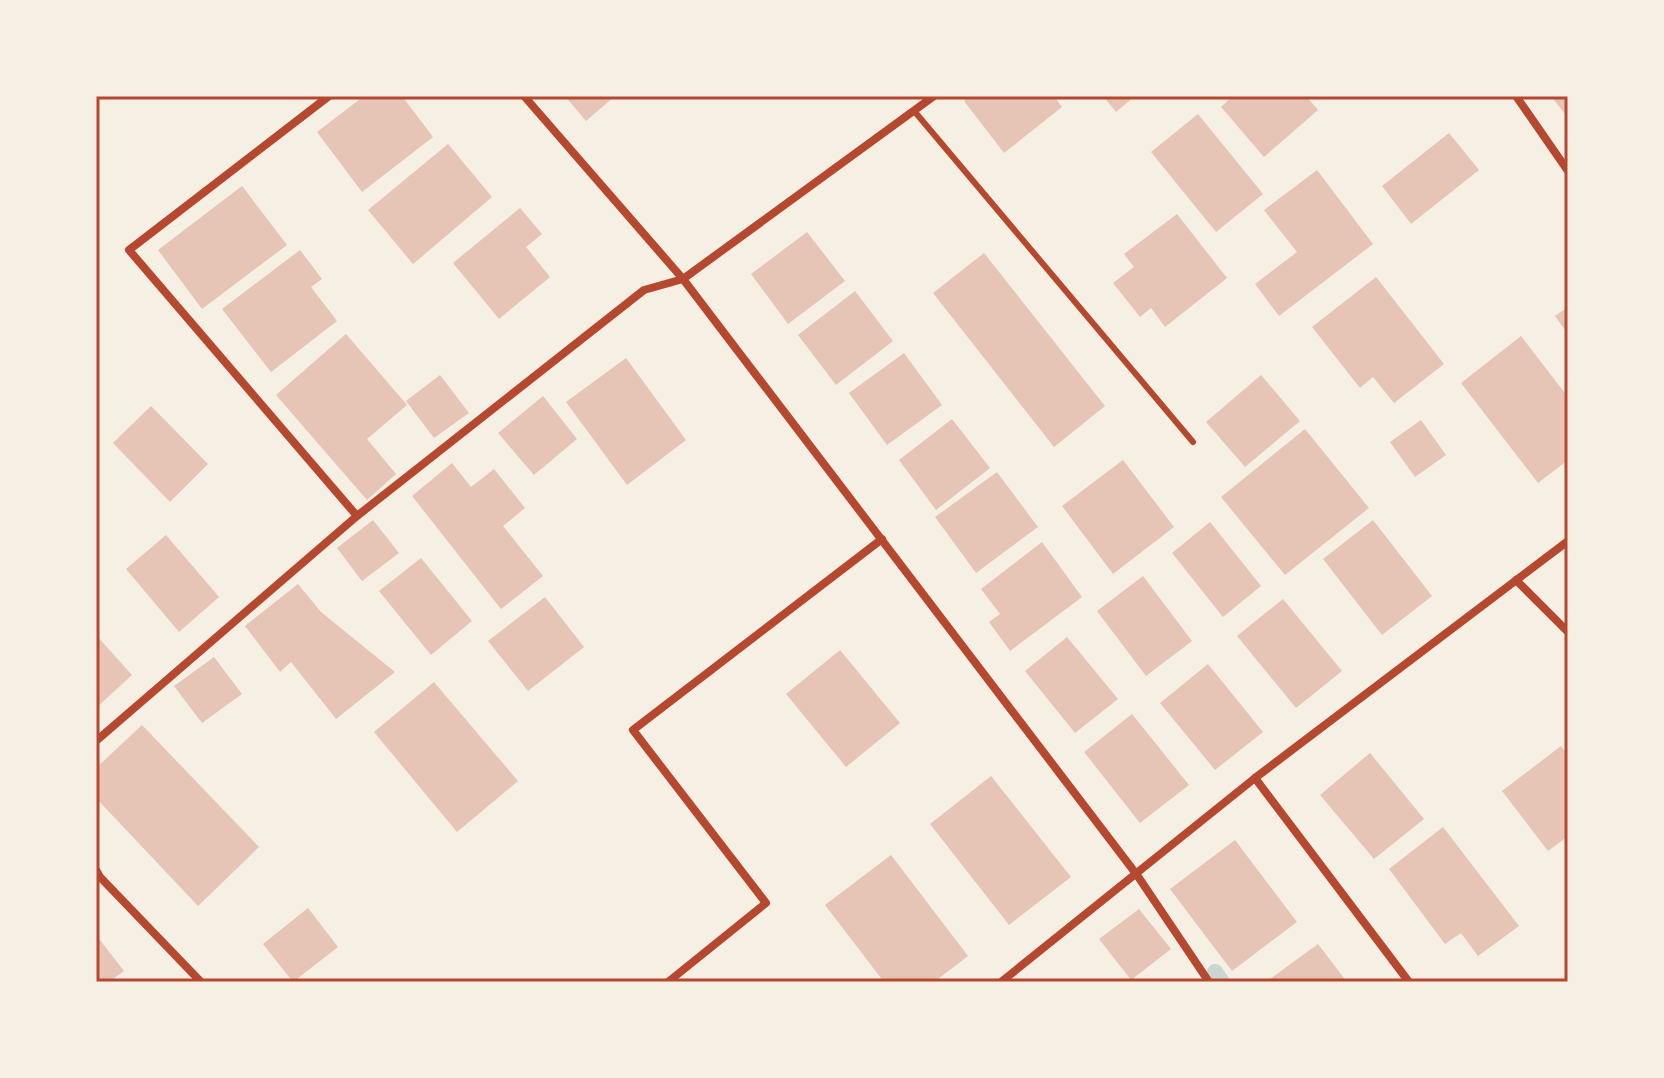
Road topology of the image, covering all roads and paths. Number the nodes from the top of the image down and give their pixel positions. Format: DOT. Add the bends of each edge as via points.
graph roads {
  1 [pos="329,96"];
  2 [pos="524,96"];
  3 [pos="934,96"];
  4 [pos="1516,96"];
  5 [pos="915,112"];
  6 [pos="1568,171"];
  7 [pos="683,279"];
  8 [pos="1193,442"];
  9 [pos="357,516"];
  10 [pos="882,539"];
  11 [pos="1568,541"];
  12 [pos="1516,580"];
  13 [pos="1568,632"];
  14 [pos="96,741"];
  15 [pos="1255,778"];
  16 [pos="96,870"];
  17 [pos="1137,875"];
  18 [pos="201,982"];
  19 [pos="668,982"];
  20 [pos="1001,982"];
  21 [pos="1209,982"];
  22 [pos="1409,982"];
  1 -- 9 [label="street" via="129,250"];
  2 -- 7 [label="street"];
  3 -- 5 [label="street"];
  4 -- 6 [label="street"];
  5 -- 7 [label="street"];
  5 -- 8 [label="lane"];
  7 -- 9 [label="street" via="644,290"];
  7 -- 10 [label="street"];
  9 -- 14 [label="street"];
  10 -- 17 [label="street"];
  10 -- 19 [label="street" via="633,730 766,903"];
  11 -- 12 [label="street"];
  12 -- 13 [label="street"];
  12 -- 15 [label="street"];
  15 -- 17 [label="street"];
  15 -- 22 [label="street"];
  16 -- 18 [label="street"];
  17 -- 20 [label="street"];
  17 -- 21 [label="street"];
}
